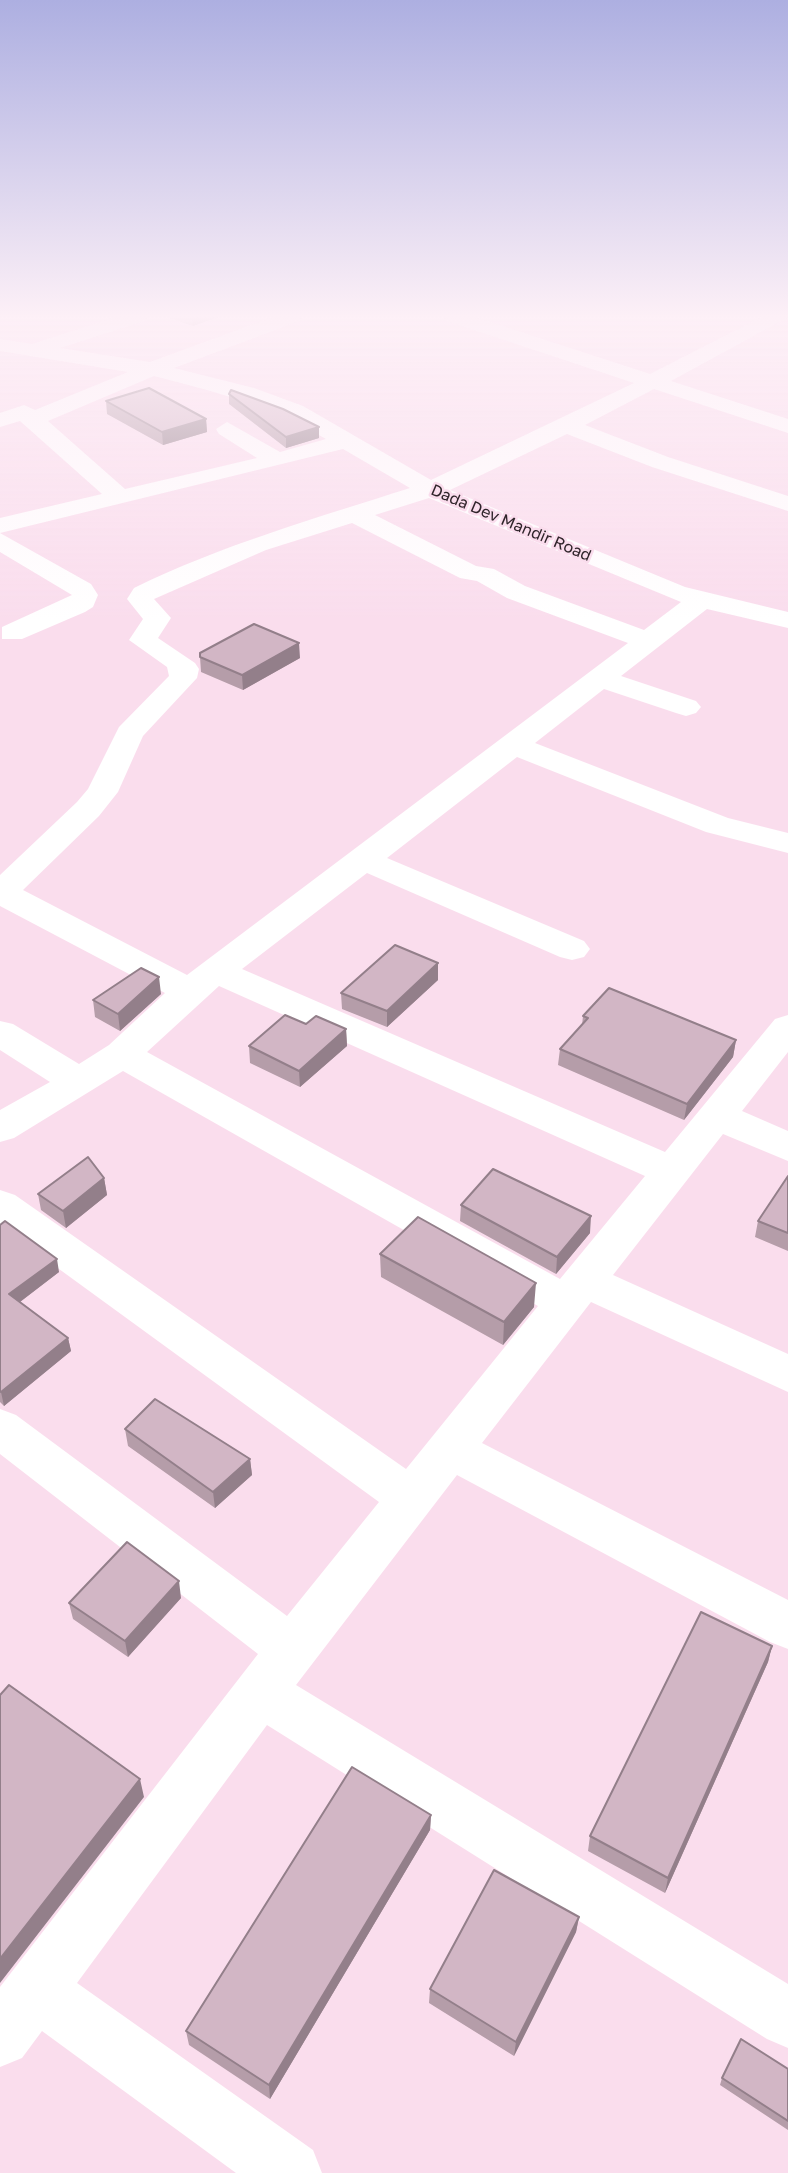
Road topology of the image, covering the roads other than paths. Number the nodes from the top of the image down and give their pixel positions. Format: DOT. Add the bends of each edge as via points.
graph roads {
  1 [pos="309,418"];
  2 [pos="581,418"];
  3 [pos="766,418"];
  4 [pos="32,419"];
  5 [pos="566,426"];
  6 [pos="788,426"];
  7 [pos="227,429"];
  8 [pos="349,440"];
  9 [pos="277,460"];
  10 [pos="430,490"];
  11 [pos="120,496"];
  12 [pos="788,504"];
  13 [pos="355,515"];
  14 [pos="0,526"];
  15 [pos="0,541"];
  16 [pos="701,600"];
  17 [pos="788,620"];
  18 [pos="12,634"];
  19 [pos="648,641"];
  20 [pos="599,678"];
  21 [pos="686,707"];
  22 [pos="511,744"];
  23 [pos="788,843"];
  24 [pos="364,860"];
  25 [pos="0,893"];
  26 [pos="572,948"];
  27 [pos="202,981"];
  28 [pos="788,1027"];
  29 [pos="0,1033"];
  30 [pos="122,1054"];
  31 [pos="79,1082"];
  32 [pos="715,1115"];
  33 [pos="0,1128"];
  34 [pos="788,1147"];
  35 [pos="671,1171"];
  36 [pos="0,1205"];
  37 [pos="575,1291"];
  38 [pos="788,1374"];
  39 [pos="0,1428"];
  40 [pos="450,1449"];
  41 [pos="412,1499"];
  42 [pos="788,1626"];
  43 [pos="277,1672"];
  44 [pos="35,1989"];
  45 [pos="788,2018"];
  46 [pos="0,2036"];
  47 [pos="290,2173"];
  1 -- 8 [label="street, Dada Dev Mandir Road"];
  2 -- 5 [label="street"];
  3 -- 6 [label="street"];
  4 -- 11 [label="street"];
  5 -- 10 [label="street"];
  5 -- 12 [label="street"];
  7 -- 9 [label="street"];
  8 -- 9 [label="street"];
  8 -- 10 [label="street, Dada Dev Mandir Road"];
  9 -- 11 [label="street"];
  10 -- 13 [label="street"];
  10 -- 16 [label="street, Dada Dev Mandir Road"];
  11 -- 14 [label="street"];
  13 -- 19 [label="street" via="469,572"];
  13 -- 25 [label="street" via="257,545 143,594 142,604 157,618 143,640 177,661 185,669 183,678 130,733 102,792 89,808"];
  15 -- 18 [label="street" via="85,595 75,606"];
  16 -- 17 [label="street, Dada Dev Mandir Road"];
  16 -- 19 [label="street"];
  19 -- 20 [label="street"];
  20 -- 21 [label="street"];
  20 -- 22 [label="street"];
  22 -- 23 [label="street" via="717,825"];
  22 -- 24 [label="street"];
  24 -- 26 [label="street"];
  24 -- 27 [label="street"];
  25 -- 27 [label="street"];
  27 -- 30 [label="street"];
  27 -- 35 [label="street"];
  28 -- 32 [label="street"];
  29 -- 31 [label="street"];
  30 -- 31 [label="street"];
  30 -- 37 [label="street"];
  31 -- 33 [label="street"];
  32 -- 34 [label="street"];
  32 -- 35 [label="street"];
  35 -- 37 [label="street"];
  36 -- 41 [label="street"];
  37 -- 38 [label="street"];
  37 -- 40 [label="street"];
  39 -- 43 [label="street"];
  40 -- 41 [label="street"];
  40 -- 42 [label="street"];
  41 -- 43 [label="street"];
  43 -- 44 [label="street"];
  43 -- 45 [label="street"];
  44 -- 46 [label="street"];
  44 -- 47 [label="street"];
}
